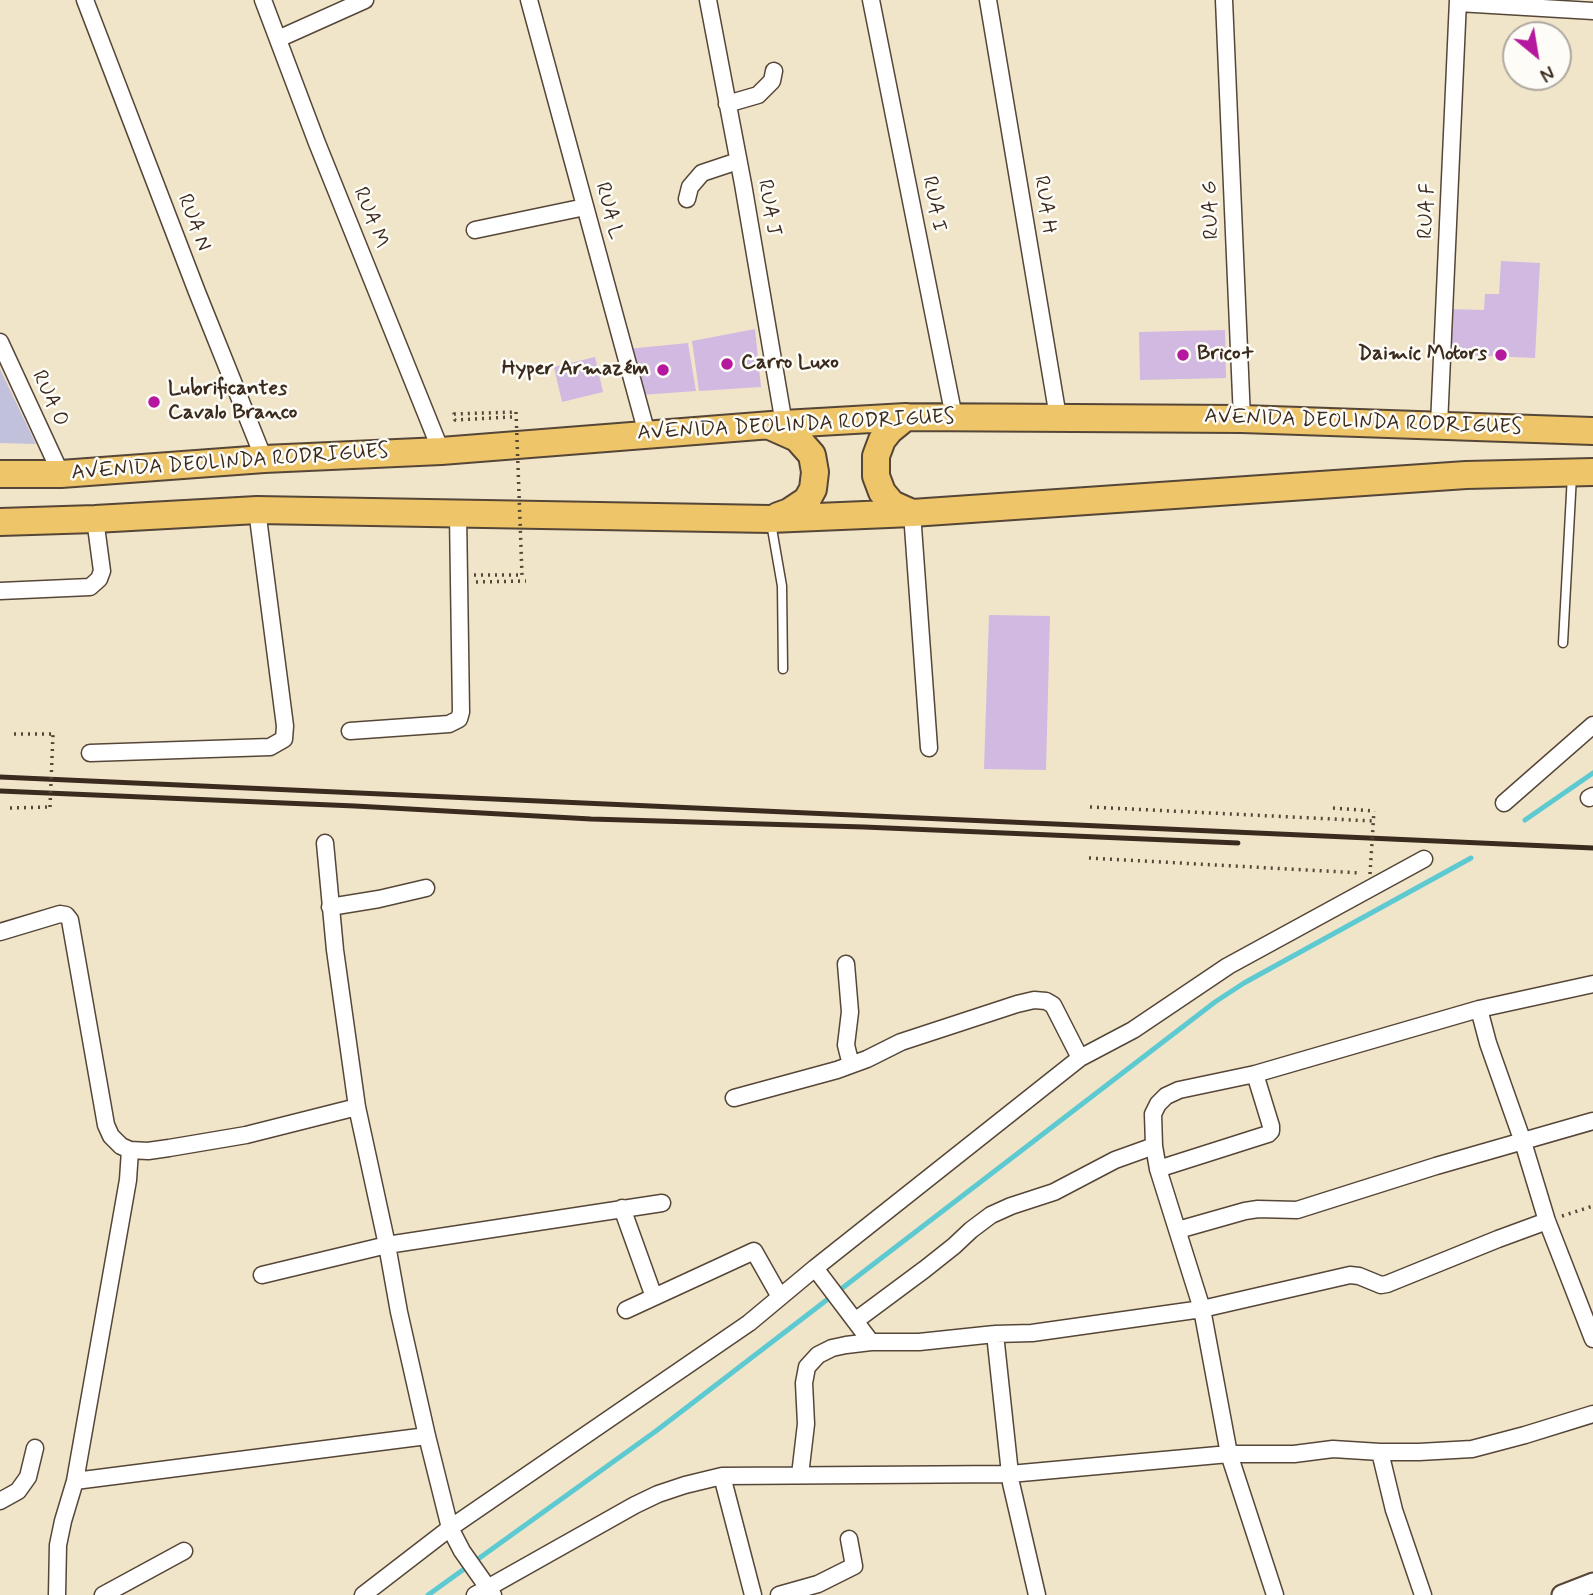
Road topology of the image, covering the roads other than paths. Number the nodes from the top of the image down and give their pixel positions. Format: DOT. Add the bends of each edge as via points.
graph roads {
  1 [pos="85,0"];
  2 [pos="264,0"];
  3 [pos="365,0"];
  4 [pos="529,0"];
  5 [pos="708,0"];
  6 [pos="871,0"];
  7 [pos="988,0"];
  8 [pos="1224,0"];
  9 [pos="1458,2"];
  10 [pos="1593,11"];
  11 [pos="278,39"];
  12 [pos="774,71"];
  13 [pos="727,104"];
  14 [pos="738,161"];
  15 [pos="687,199"];
  16 [pos="585,207"];
  17 [pos="475,230"];
  18 [pos="0,342"];
  19 [pos="906,417"];
  20 [pos="954,417"];
  21 [pos="1058,417"];
  22 [pos="1242,419"];
  23 [pos="776,424"];
  24 [pos="1439,425"];
  25 [pos="1593,431"];
  26 [pos="647,434"];
  27 [pos="441,451"];
  28 [pos="264,459"];
  29 [pos="1583,472"];
  30 [pos="0,474"];
  31 [pos="61,474"];
  32 [pos="257,510"];
  33 [pos="912,513"];
  34 [pos="458,514"];
  35 [pos="94,519"];
  36 [pos="770,519"];
  37 [pos="0,522"];
  38 [pos="0,592"];
  39 [pos="1563,643"];
  40 [pos="783,670"];
  41 [pos="1593,725"];
  42 [pos="350,731"];
  43 [pos="929,748"];
  44 [pos="90,753"];
  45 [pos="1504,803"];
  46 [pos="325,843"];
  47 [pos="1424,859"];
  48 [pos="426,888"];
  49 [pos="330,907"];
  50 [pos="0,932"];
  51 [pos="846,964"];
  52 [pos="1593,984"];
  53 [pos="1479,1009"];
  54 [pos="1080,1058"];
  55 [pos="851,1065"];
  56 [pos="1255,1074"];
  57 [pos="734,1098"];
  58 [pos="356,1107"];
  59 [pos="1593,1121"];
  60 [pos="1523,1142"];
  61 [pos="1154,1146"];
  62 [pos="130,1150"];
  63 [pos="1158,1169"];
  64 [pos="662,1203"];
  65 [pos="622,1208"];
  66 [pos="1547,1221"];
  67 [pos="1178,1230"];
  68 [pos="387,1245"];
  69 [pos="819,1274"];
  70 [pos="262,1275"];
  71 [pos="654,1297"];
  72 [pos="780,1297"];
  73 [pos="1202,1309"];
  74 [pos="626,1310"];
  75 [pos="851,1315"];
  76 [pos="1590,1320"];
  77 [pos="995,1334"];
  78 [pos="1593,1339"];
  79 [pos="871,1342"];
  80 [pos="1593,1414"];
  81 [pos="427,1436"];
  82 [pos="35,1448"];
  83 [pos="1380,1452"];
  84 [pos="1229,1454"];
  85 [pos="1010,1474"];
  86 [pos="800,1475"];
  87 [pos="722,1476"];
  88 [pos="75,1481"];
  89 [pos="0,1501"];
  90 [pos="450,1528"];
  91 [pos="849,1539"];
  92 [pos="184,1551"];
  93 [pos="1593,1583"];
  94 [pos="484,1588"];
  95 [pos="1272,1594"];
  96 [pos="57,1595"];
  97 [pos="103,1595"];
  98 [pos="363,1595"];
  99 [pos="753,1595"];
  100 [pos="779,1595"];
  101 [pos="1037,1595"];
  102 [pos="1423,1595"];
  103 [pos="1562,1595"];
  1 -- 28 [label="street, RUA N"];
  2 -- 11 [label="street, RUA M"];
  3 -- 11 [label="street"];
  4 -- 16 [label="street, RUA L"];
  5 -- 13 [label="street, RUA J"];
  6 -- 20 [label="street, RUA I"];
  7 -- 21 [label="street, RUA H"];
  8 -- 22 [label="street, RUA G"];
  9 -- 10 [label="street"];
  9 -- 24 [label="street, RUA F"];
  11 -- 27 [label="street, RUA M"];
  12 -- 13 [label="street" via="772,81 758,95"];
  13 -- 14 [label="street, RUA J"];
  14 -- 15 [label="street" via="702,173"];
  14 -- 23 [label="street, RUA J"];
  16 -- 17 [label="street"];
  16 -- 26 [label="street, RUA L"];
  18 -- 31 [label="street, RUA O"];
  19 -- 20 [label="highway, AVENIDA DEOLINDA RODRIGUES"];
  19 -- 23 [label="highway, AVENIDA DEOLINDA RODRIGUES"];
  19 -- 33 [label="highway" via="882,440 876,476 892,504"];
  20 -- 21 [label="highway, AVENIDA DEOLINDA RODRIGUES"];
  21 -- 22 [label="highway, AVENIDA DEOLINDA RODRIGUES"];
  22 -- 24 [label="highway, AVENIDA DEOLINDA RODRIGUES"];
  23 -- 26 [label="highway, AVENIDA DEOLINDA RODRIGUES"];
  23 -- 36 [label="highway" via="812,455 815,472 807,500"];
  24 -- 25 [label="highway, AVENIDA DEOLINDA RODRIGUES"];
  26 -- 27 [label="highway, AVENIDA DEOLINDA RODRIGUES"];
  27 -- 28 [label="highway, AVENIDA DEOLINDA RODRIGUES"];
  28 -- 31 [label="highway, AVENIDA DEOLINDA RODRIGUES"];
  29 -- 33 [label="highway"];
  29 -- 39 [label="lane"];
  30 -- 31 [label="highway, AVENIDA DEOLINDA RODRIGUES"];
  32 -- 34 [label="highway"];
  32 -- 35 [label="highway"];
  32 -- 44 [label="street" via="285,739 271,747"];
  33 -- 36 [label="highway"];
  33 -- 43 [label="street"];
  34 -- 36 [label="highway"];
  34 -- 42 [label="street" via="459,719 449,724"];
  35 -- 37 [label="highway"];
  35 -- 38 [label="street" via="102,571 90,587"];
  36 -- 40 [label="lane" via="782,586"];
  41 -- 45 [label="street"];
  46 -- 49 [label="street"];
  47 -- 54 [label="street" via="1228,966 1133,1030"];
  48 -- 49 [label="street"];
  49 -- 58 [label="street"];
  50 -- 62 [label="street" via="60,914 69,920 106,1125 111,1136"];
  51 -- 55 [label="street" via="850,1012 846,1045"];
  52 -- 53 [label="street"];
  53 -- 56 [label="street"];
  53 -- 60 [label="street"];
  54 -- 55 [label="street" via="1053,1005 1034,1000 901,1042"];
  54 -- 69 [label="street"];
  55 -- 57 [label="street"];
  56 -- 61 [label="street" via="1166,1096 1153,1114"];
  56 -- 63 [label="street" via="1271,1126 1268,1134"];
  58 -- 62 [label="street" via="246,1135"];
  58 -- 68 [label="street"];
  59 -- 60 [label="street"];
  60 -- 66 [label="street"];
  60 -- 67 [label="street" via="1297,1210 1245,1211"];
  61 -- 63 [label="street"];
  61 -- 75 [label="street" via="991,1215 935,1262"];
  62 -- 88 [label="street"];
  63 -- 67 [label="street"];
  64 -- 65 [label="street"];
  65 -- 68 [label="street"];
  65 -- 71 [label="street"];
  66 -- 73 [label="street" via="1387,1284 1350,1275"];
  66 -- 76 [label="street"];
  67 -- 73 [label="street"];
  68 -- 70 [label="street"];
  68 -- 81 [label="street"];
  69 -- 72 [label="street"];
  69 -- 75 [label="street"];
  71 -- 72 [label="street" via="754,1251"];
  71 -- 74 [label="street"];
  72 -- 90 [label="street"];
  73 -- 77 [label="street"];
  73 -- 84 [label="street"];
  75 -- 79 [label="street"];
  76 -- 78 [label="street"];
  77 -- 79 [label="street"];
  77 -- 85 [label="street"];
  79 -- 86 [label="street" via="832,1348 807,1367"];
  80 -- 83 [label="street" via="1472,1449"];
  81 -- 88 [label="street"];
  81 -- 90 [label="street"];
  82 -- 89 [label="street" via="28,1477 18,1491"];
  83 -- 84 [label="street" via="1333,1449"];
  83 -- 102 [label="street"];
  84 -- 85 [label="street"];
  84 -- 95 [label="street"];
  85 -- 86 [label="street"];
  85 -- 101 [label="street"];
  86 -- 87 [label="street"];
  87 -- 94 [label="street" via="658,1494"];
  87 -- 99 [label="street"];
  88 -- 96 [label="street" via="58,1545"];
  90 -- 94 [label="street"];
  90 -- 98 [label="street"];
  91 -- 100 [label="street" via="854,1566 818,1584"];
  92 -- 97 [label="street"];
  93 -- 103 [label="street"];
}
